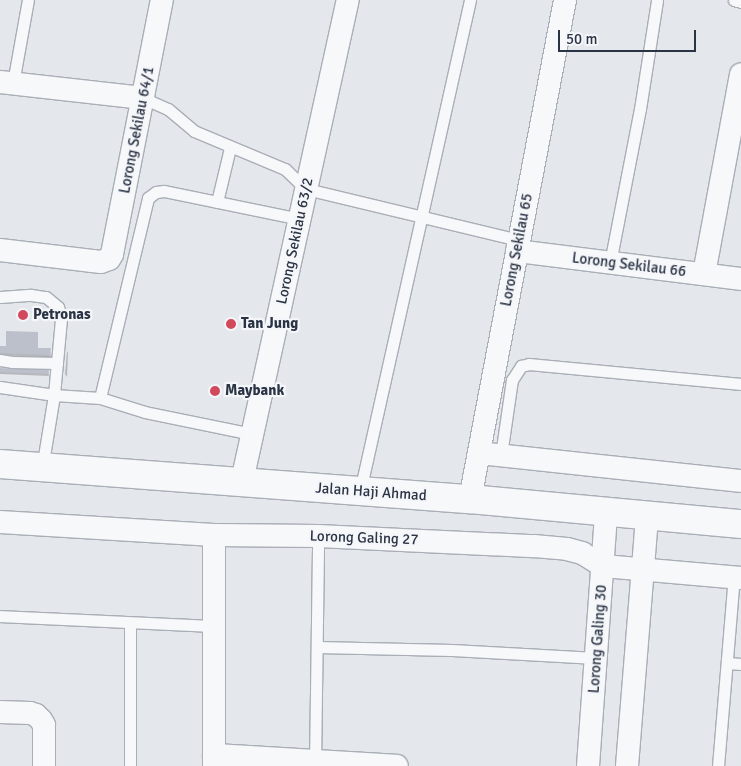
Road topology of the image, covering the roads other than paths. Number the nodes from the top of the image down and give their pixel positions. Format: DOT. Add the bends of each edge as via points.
graph roads {
  1 [pos="28,0"];
  2 [pos="162,0"];
  3 [pos="348,0"];
  4 [pos="470,0"];
  5 [pos="565,0"];
  6 [pos="656,0"];
  7 [pos="734,0"];
  8 [pos="741,2"];
  9 [pos="741,74"];
  10 [pos="6,83"];
  11 [pos="143,98"];
  12 [pos="738,102"];
  13 [pos="230,148"];
  14 [pos="306,189"];
  15 [pos="217,202"];
  16 [pos="422,217"];
  17 [pos="300,219"];
  18 [pos="518,246"];
  19 [pos="0,250"];
  20 [pos="610,263"];
  21 [pos="704,274"];
  22 [pos="741,279"];
  23 [pos="0,297"];
  24 [pos="0,360"];
  25 [pos="57,363"];
  26 [pos="741,384"];
  27 [pos="0,388"];
  28 [pos="54,395"];
  29 [pos="100,398"];
  30 [pos="252,434"];
  31 [pos="490,454"];
  32 [pos="0,464"];
  33 [pos="42,468"];
  34 [pos="242,481"];
  35 [pos="741,481"];
  36 [pos="360,492"];
  37 [pos="470,500"];
  38 [pos="606,512"];
  39 [pos="647,516"];
  40 [pos="0,522"];
  41 [pos="741,524"];
  42 [pos="214,535"];
  43 [pos="318,536"];
  44 [pos="603,566"];
  45 [pos="642,568"];
  46 [pos="738,578"];
  47 [pos="0,616"];
  48 [pos="130,623"];
  49 [pos="214,626"];
  50 [pos="317,647"];
  51 [pos="596,658"];
  52 [pos="727,663"];
  53 [pos="741,664"];
  54 [pos="0,712"];
  55 [pos="214,760"];
  56 [pos="315,763"];
  57 [pos="44,766"];
  58 [pos="130,766"];
  59 [pos="397,766"];
  60 [pos="588,766"];
  61 [pos="627,766"];
  62 [pos="718,766"];
  1 -- 10 [label="lane"];
  2 -- 11 [label="street, Lorong Sekilau 64/1"];
  3 -- 14 [label="street, Lorong Sekilau 63/2"];
  4 -- 16 [label="lane"];
  5 -- 18 [label="street, Lorong Sekilau 65"];
  6 -- 20 [label="lane" via="640,109"];
  7 -- 8 [label="lane"];
  9 -- 12 [label="street"];
  10 -- 11 [label="street"];
  11 -- 13 [label="lane" via="168,109 194,131"];
  11 -- 19 [label="street, Lorong Sekilau 64/1" via="109,259 101,262"];
  12 -- 21 [label="street"];
  13 -- 14 [label="lane" via="285,169"];
  13 -- 15 [label="lane"];
  14 -- 16 [label="lane"];
  14 -- 17 [label="street, Lorong Sekilau 63/2"];
  15 -- 17 [label="lane"];
  15 -- 29 [label="lane" via="164,190 148,198"];
  16 -- 18 [label="lane"];
  16 -- 36 [label="lane"];
  17 -- 30 [label="street, Lorong Sekilau 63/2"];
  18 -- 20 [label="street, Lorong Sekilau 66"];
  18 -- 31 [label="street, Lorong Sekilau 65"];
  20 -- 21 [label="street, Lorong Sekilau 66"];
  21 -- 22 [label="street, Lorong Sekilau 66"];
  23 -- 25 [label="lane" via="46,297 58,307 61,319"];
  24 -- 25 [label="lane"];
  25 -- 28 [label="lane"];
  26 -- 31 [label="lane" via="529,364 521,366 512,380"];
  27 -- 28 [label="lane"];
  28 -- 29 [label="lane"];
  28 -- 33 [label="lane"];
  29 -- 30 [label="lane" via="145,412"];
  30 -- 34 [label="street, Lorong Sekilau 63/2"];
  31 -- 35 [label="street"];
  31 -- 37 [label="street, Lorong Sekilau 65"];
  32 -- 33 [label="street, Jalan Haji Ahmad"];
  33 -- 34 [label="street, Jalan Haji Ahmad"];
  34 -- 36 [label="street, Jalan Haji Ahmad"];
  36 -- 37 [label="street, Jalan Haji Ahmad"];
  37 -- 38 [label="street, Jalan Haji Ahmad"];
  38 -- 39 [label="street, Jalan Haji Ahmad"];
  38 -- 44 [label="street, Lorong Galing 30"];
  39 -- 41 [label="street, Jalan Haji Ahmad"];
  39 -- 45 [label="street"];
  40 -- 42 [label="street"];
  42 -- 43 [label="street, Lorong Galing 27"];
  42 -- 49 [label="street"];
  43 -- 44 [label="street, Lorong Galing 27" via="559,548 582,553"];
  43 -- 50 [label="lane"];
  44 -- 45 [label="street, Lorong Galing 27"];
  44 -- 51 [label="street, Lorong Galing 30"];
  45 -- 46 [label="street, Lorong Galing 27"];
  45 -- 61 [label="street"];
  46 -- 52 [label="lane"];
  47 -- 48 [label="lane"];
  48 -- 49 [label="lane"];
  48 -- 58 [label="lane"];
  49 -- 55 [label="street"];
  50 -- 51 [label="lane"];
  50 -- 56 [label="lane"];
  51 -- 60 [label="street, Lorong Galing 30"];
  52 -- 53 [label="lane"];
  52 -- 62 [label="lane"];
  54 -- 57 [label="street" via="36,714 41,720 44,725"];
  55 -- 56 [label="street"];
  56 -- 59 [label="street"];
}
